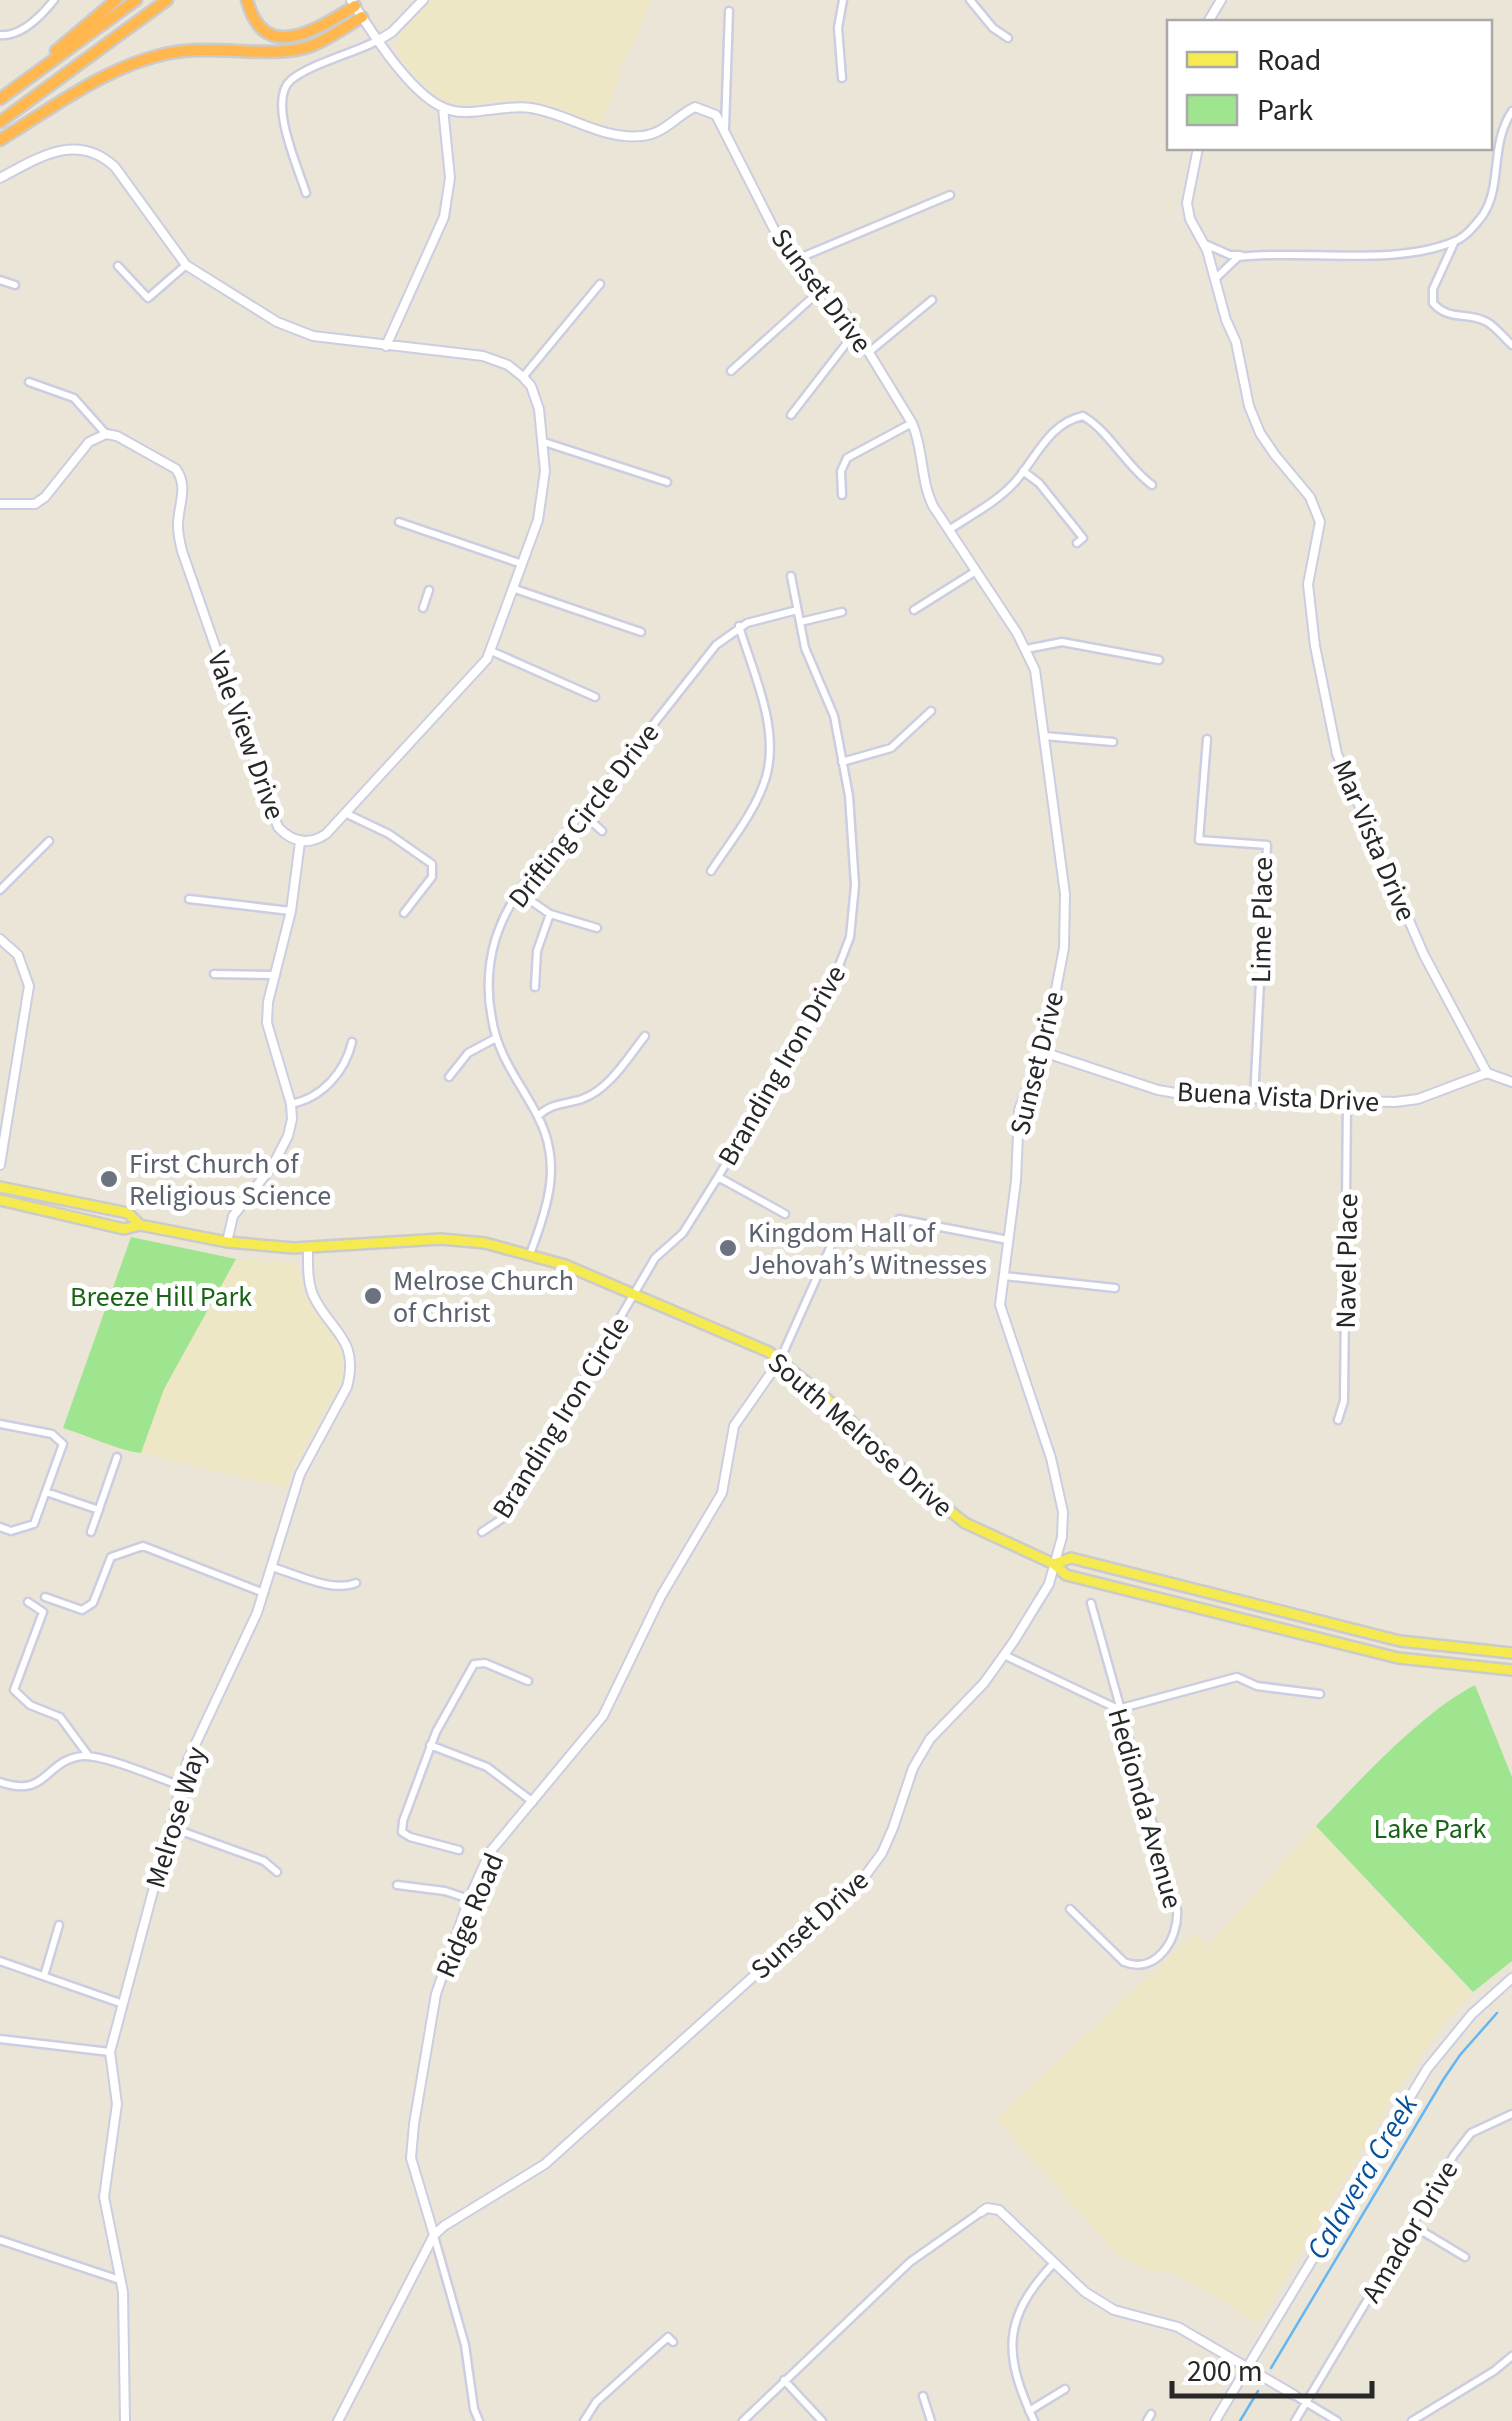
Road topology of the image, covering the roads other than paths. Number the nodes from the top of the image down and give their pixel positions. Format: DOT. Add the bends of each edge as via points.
graph roads {
  1 [pos="54,0"];
  2 [pos="116,0"];
  3 [pos="136,0"];
  4 [pos="167,0"];
  5 [pos="247,0"];
  6 [pos="422,0"];
  7 [pos="843,0"];
  8 [pos="970,0"];
  9 [pos="353,3"];
  10 [pos="729,11"];
  11 [pos="362,18"];
  12 [pos="0,35"];
  13 [pos="1008,38"];
  14 [pos="378,40"];
  15 [pos="842,78"];
  16 [pos="0,99"];
  17 [pos="443,108"];
  18 [pos="1512,112"];
  19 [pos="0,122"];
  20 [pos="725,128"];
  21 [pos="0,140"];
  22 [pos="1198,150"];
  23 [pos="0,178"];
  24 [pos="306,194"];
  25 [pos="950,195"];
  26 [pos="1454,242"];
  27 [pos="1204,243"];
  28 [pos="1250,256"];
  29 [pos="797,259"];
  30 [pos="186,265"];
  31 [pos="118,266"];
  32 [pos="0,280"];
  33 [pos="1214,280"];
  34 [pos="600,284"];
  35 [pos="15,286"];
  36 [pos="824,287"];
  37 [pos="932,300"];
  38 [pos="856,331"];
  39 [pos="1512,345"];
  40 [pos="386,346"];
  41 [pos="869,352"];
  42 [pos="731,370"];
  43 [pos="523,377"];
  44 [pos="29,382"];
  45 [pos="791,415"];
  46 [pos="912,424"];
  47 [pos="106,434"];
  48 [pos="544,442"];
  49 [pos="1022,471"];
  50 [pos="667,482"];
  51 [pos="1152,485"];
  52 [pos="842,495"];
  53 [pos="0,504"];
  54 [pos="400,522"];
  55 [pos="949,530"];
  56 [pos="1077,542"];
  57 [pos="523,565"];
  58 [pos="976,572"];
  59 [pos="791,576"];
  60 [pos="515,589"];
  61 [pos="429,590"];
  62 [pos="423,608"];
  63 [pos="797,610"];
  64 [pos="914,610"];
  65 [pos="842,612"];
  66 [pos="800,622"];
  67 [pos="739,626"];
  68 [pos="641,632"];
  69 [pos="1026,649"];
  70 [pos="491,651"];
  71 [pos="1159,660"];
  72 [pos="595,697"];
  73 [pos="931,711"];
  74 [pos="1044,736"];
  75 [pos="1206,739"];
  76 [pos="1113,742"];
  77 [pos="842,762"];
  78 [pos="344,812"];
  79 [pos="582,814"];
  80 [pos="602,831"];
  81 [pos="49,841"];
  82 [pos="300,842"];
  83 [pos="712,872"];
  84 [pos="0,890"];
  85 [pos="518,892"];
  86 [pos="189,899"];
  87 [pos="292,911"];
  88 [pos="404,913"];
  89 [pos="550,914"];
  90 [pos="597,928"];
  91 [pos="0,939"];
  92 [pos="214,974"];
  93 [pos="276,975"];
  94 [pos="534,987"];
  95 [pos="645,1036"];
  96 [pos="496,1038"];
  97 [pos="352,1042"];
  98 [pos="1043,1052"];
  99 [pos="1487,1073"];
  100 [pos="449,1077"];
  101 [pos="1512,1082"];
  102 [pos="1254,1100"];
  103 [pos="1347,1101"];
  104 [pos="291,1104"];
  105 [pos="538,1116"];
  106 [pos="0,1165"];
  107 [pos="718,1177"];
  108 [pos="0,1187"];
  109 [pos="0,1200"];
  110 [pos="786,1214"];
  111 [pos="899,1220"];
  112 [pos="140,1224"];
  113 [pos="834,1239"];
  114 [pos="1008,1240"];
  115 [pos="227,1242"];
  116 [pos="308,1247"];
  117 [pos="530,1254"];
  118 [pos="1004,1276"];
  119 [pos="1114,1288"];
  120 [pos="634,1297"];
  121 [pos="780,1360"];
  122 [pos="1338,1420"];
  123 [pos="0,1424"];
  124 [pos="117,1457"];
  125 [pos="46,1492"];
  126 [pos="99,1510"];
  127 [pos="0,1527"];
  128 [pos="91,1532"];
  129 [pos="482,1532"];
  130 [pos="1054,1564"];
  131 [pos="272,1566"];
  132 [pos="356,1582"];
  133 [pos="264,1593"];
  134 [pos="44,1597"];
  135 [pos="28,1602"];
  136 [pos="1090,1602"];
  137 [pos="1278,1611"];
  138 [pos="1274,1626"];
  139 [pos="1512,1654"];
  140 [pos="1004,1655"];
  141 [pos="1512,1670"];
  142 [pos="528,1681"];
  143 [pos="1320,1694"];
  144 [pos="1118,1709"];
  145 [pos="430,1745"];
  146 [pos="88,1755"];
  147 [pos="0,1782"];
  148 [pos="180,1785"];
  149 [pos="533,1802"];
  150 [pos="168,1827"];
  151 [pos="458,1850"];
  152 [pos="277,1872"];
  153 [pos="397,1885"];
  154 [pos="470,1899"];
  155 [pos="1070,1909"];
  156 [pos="59,1925"];
  157 [pos="0,1961"];
  158 [pos="44,1976"];
  159 [pos="1512,1978"];
  160 [pos="123,2004"];
  161 [pos="0,2039"];
  162 [pos="110,2052"];
  163 [pos="1512,2114"];
  164 [pos="980,2212"];
  165 [pos="1412,2225"];
  166 [pos="434,2235"];
  167 [pos="0,2240"];
  168 [pos="1465,2256"];
  169 [pos="1054,2263"];
  170 [pos="120,2280"];
  171 [pos="673,2342"];
  172 [pos="1512,2356"];
  173 [pos="1248,2367"];
  174 [pos="784,2380"];
  175 [pos="1065,2389"];
  176 [pos="1294,2395"];
  177 [pos="923,2396"];
  178 [pos="1306,2402"];
  179 [pos="1029,2411"];
  180 [pos="125,2421"];
  181 [pos="338,2421"];
  182 [pos="479,2421"];
  183 [pos="584,2421"];
  184 [pos="743,2421"];
  185 [pos="822,2421"];
  186 [pos="932,2421"];
  187 [pos="1034,2421"];
  188 [pos="1215,2421"];
  189 [pos="1295,2421"];
  190 [pos="1337,2421"];
  191 [pos="1412,2421"];
  1 -- 12 [label="street" via="29,24"];
  2 -- 16 [label="highway"];
  3 -- 16 [label="highway"];
  4 -- 19 [label="highway"];
  5 -- 9 [label="highway" via="262,28 290,38 308,34"];
  6 -- 14 [label="street"];
  7 -- 15 [label="street"];
  8 -- 13 [label="street"];
  9 -- 11 [label="street"];
  10 -- 20 [label="street"];
  11 -- 14 [label="street"];
  11 -- 21 [label="highway" via="294,50 197,49 131,64"];
  14 -- 17 [label="street"];
  14 -- 24 [label="street" via="306,72 283,90 280,109"];
  17 -- 20 [label="street" via="531,108 599,132 640,136 703,108"];
  17 -- 40 [label="street" via="450,178 444,217"];
  18 -- 26 [label="street" via="1496,145 1488,206"];
  20 -- 29 [label="street, Sunset Drive" via="776,234"];
  22 -- 27 [label="street, Mar Vista Drive" via="1187,203"];
  23 -- 30 [label="street" via="51,151 76,148 106,158"];
  25 -- 29 [label="street"];
  26 -- 28 [label="street" via="1376,254"];
  26 -- 39 [label="street" via="1433,303 1451,316 1488,322"];
  27 -- 28 [label="street"];
  27 -- 33 [label="street, Mar Vista Drive"];
  28 -- 33 [label="street" via="1229,263"];
  29 -- 36 [label="street, Sunset Drive"];
  30 -- 31 [label="street" via="148,298"];
  30 -- 40 [label="street" via="294,330"];
  32 -- 35 [label="street"];
  33 -- 99 [label="street, Mar Vista Drive" via="1260,433 1310,497 1320,522 1308,584 1338,754 1424,954"];
  34 -- 43 [label="street"];
  36 -- 38 [label="street, Sunset Drive"];
  36 -- 42 [label="street"];
  37 -- 41 [label="street"];
  38 -- 41 [label="street, Sunset Drive"];
  38 -- 45 [label="street"];
  40 -- 43 [label="street" via="483,356"];
  41 -- 46 [label="street, Sunset Drive"];
  43 -- 48 [label="street, Vale View Drive" via="539,409"];
  44 -- 47 [label="street" via="74,398"];
  46 -- 52 [label="street" via="848,458"];
  46 -- 55 [label="street, Sunset Drive" via="926,490"];
  47 -- 53 [label="street" via="89,442 35,504"];
  47 -- 82 [label="street, Vale View Drive" via="167,462 182,477 182,551 278,828"];
  48 -- 50 [label="street"];
  48 -- 57 [label="street, Vale View Drive" via="542,505"];
  49 -- 51 [label="street" via="1043,442 1083,416"];
  49 -- 55 [label="street" via="997,499"];
  49 -- 56 [label="street" via="1083,538"];
  54 -- 57 [label="street"];
  55 -- 58 [label="street, Sunset Drive"];
  57 -- 60 [label="street, Vale View Drive"];
  58 -- 64 [label="street"];
  58 -- 69 [label="street, Sunset Drive"];
  59 -- 63 [label="street, Branding Iron Drive"];
  60 -- 68 [label="street"];
  60 -- 70 [label="street, Vale View Drive"];
  61 -- 62 [label="street"];
  63 -- 66 [label="street, Branding Iron Drive"];
  63 -- 67 [label="street, Drifting Circle Drive"];
  65 -- 66 [label="street"];
  66 -- 77 [label="street, Branding Iron Drive" via="834,716"];
  67 -- 79 [label="street, Drifting Circle Drive"];
  67 -- 83 [label="street" via="768,724 770,758 758,796"];
  69 -- 71 [label="street" via="1052,641"];
  69 -- 74 [label="street, Sunset Drive"];
  70 -- 72 [label="street"];
  70 -- 78 [label="street, Vale View Drive"];
  73 -- 77 [label="street" via="891,748"];
  74 -- 76 [label="street"];
  74 -- 98 [label="street, Sunset Drive" via="1066,928"];
  75 -- 102 [label="street, Lime Place" via="1199,840 1267,845"];
  77 -- 107 [label="street, Branding Iron Drive" via="854,842 850,937 830,989"];
  78 -- 82 [label="street, Vale View Drive" via="326,834"];
  78 -- 88 [label="street" via="432,864 432,877"];
  79 -- 80 [label="street"];
  79 -- 85 [label="street, Drifting Circle Drive"];
  81 -- 84 [label="street"];
  82 -- 87 [label="street"];
  85 -- 89 [label="street"];
  85 -- 96 [label="street, Drifting Circle Drive" via="490,964"];
  86 -- 87 [label="street"];
  87 -- 93 [label="street"];
  89 -- 90 [label="street"];
  89 -- 94 [label="street"];
  91 -- 106 [label="street" via="18,955 29,986"];
  92 -- 93 [label="street"];
  93 -- 104 [label="street" via="267,1023"];
  95 -- 105 [label="street" via="600,1089"];
  96 -- 100 [label="street" via="468,1053"];
  96 -- 105 [label="street, Drifting Circle Drive"];
  97 -- 104 [label="street" via="348,1060 316,1097"];
  98 -- 102 [label="street, Buena Vista Drive" via="1158,1090"];
  98 -- 114 [label="street, Sunset Drive" via="1019,1110"];
  99 -- 101 [label="street"];
  99 -- 103 [label="street, Buena Vista Drive" via="1418,1099"];
  102 -- 103 [label="street, Buena Vista Drive"];
  103 -- 122 [label="street, Navel Place" via="1344,1401"];
  104 -- 115 [label="street" via="288,1136 233,1216"];
  105 -- 117 [label="street, Drifting Circle Drive" via="552,1183"];
  107 -- 110 [label="street"];
  107 -- 120 [label="street, Branding Iron Drive"];
  108 -- 112 [label="main road, South Melrose Drive" via="128,1214"];
  109 -- 112 [label="main road, South Melrose Drive" via="124,1229"];
  111 -- 114 [label="street"];
  112 -- 115 [label="main road, South Melrose Drive"];
  113 -- 121 [label="street"];
  114 -- 118 [label="street, Sunset Drive"];
  115 -- 116 [label="main road, South Melrose Drive"];
  116 -- 117 [label="main road, South Melrose Drive" via="441,1239"];
  116 -- 131 [label="street, Melrose Way" via="314,1297 346,1340 350,1374 300,1474"];
  117 -- 120 [label="main road, South Melrose Drive"];
  118 -- 119 [label="street"];
  118 -- 130 [label="street, Sunset Drive" via="1001,1314 1063,1512"];
  120 -- 121 [label="main road, South Melrose Drive"];
  120 -- 129 [label="street, Branding Iron Circle" via="503,1518"];
  121 -- 130 [label="main road, South Melrose Drive" via="965,1523"];
  121 -- 149 [label="street, Ridge Road" via="734,1426 718,1503 661,1596 603,1716"];
  123 -- 125 [label="street" via="60,1439"];
  124 -- 126 [label="street"];
  125 -- 126 [label="street"];
  125 -- 127 [label="street" via="34,1524"];
  126 -- 128 [label="street"];
  130 -- 137 [label="main road, South Melrose Drive" via="1071,1558"];
  130 -- 138 [label="main road, South Melrose Drive" via="1066,1575"];
  130 -- 140 [label="street, Sunset Drive"];
  131 -- 132 [label="street" via="332,1585"];
  131 -- 133 [label="street, Melrose Way"];
  133 -- 134 [label="street" via="142,1546 111,1557 92,1604 82,1610"];
  133 -- 148 [label="street, Melrose Way"];
  135 -- 146 [label="street" via="43,1612 14,1690 30,1705 60,1716"];
  136 -- 144 [label="street, Hedionda Avenue"];
  137 -- 138 [label="street"];
  137 -- 139 [label="main road, South Melrose Drive" via="1400,1641"];
  138 -- 141 [label="main road, South Melrose Drive" via="1398,1658"];
  140 -- 144 [label="street"];
  140 -- 166 [label="street, Sunset Drive" via="930,1739 882,1853 865,1876 546,2164"];
  142 -- 145 [label="street" via="474,1664"];
  143 -- 144 [label="street" via="1237,1677"];
  144 -- 155 [label="street, Hedionda Avenue" via="1177,1910 1176,1934 1145,1966 1135,1966"];
  145 -- 149 [label="street" via="487,1766"];
  145 -- 151 [label="street" via="402,1832"];
  146 -- 147 [label="street" via="70,1758 23,1788"];
  146 -- 148 [label="street"];
  148 -- 150 [label="street, Melrose Way"];
  149 -- 154 [label="street, Ridge Road" via="490,1852"];
  150 -- 152 [label="street" via="264,1861"];
  150 -- 160 [label="street, Melrose Way"];
  153 -- 154 [label="street"];
  154 -- 166 [label="street, Ridge Road" via="436,1994 414,2124 412,2158"];
  156 -- 158 [label="street"];
  157 -- 158 [label="street"];
  158 -- 160 [label="street"];
  159 -- 173 [label="street" via="1427,2069"];
  160 -- 162 [label="street, Melrose Way"];
  161 -- 162 [label="street"];
  162 -- 170 [label="street, Melrose Way" via="117,2104 104,2197"];
  163 -- 165 [label="street, Amador Drive" via="1471,2132"];
  164 -- 169 [label="street" via="1000,2210"];
  164 -- 174 [label="street" via="910,2262"];
  165 -- 168 [label="street"];
  165 -- 178 [label="street, Amador Drive"];
  166 -- 181 [label="street, Sunset Drive"];
  166 -- 182 [label="street, Ridge Road"];
  167 -- 170 [label="street"];
  169 -- 173 [label="street" via="1114,2310 1178,2327"];
  169 -- 179 [label="street" via="1032,2286 1015,2322 1014,2368"];
  170 -- 180 [label="street, Melrose Way"];
  171 -- 183 [label="street" via="668,2337"];
  172 -- 191 [label="street"];
  173 -- 176 [label="street"];
  173 -- 188 [label="street"];
  174 -- 184 [label="street"];
  174 -- 185 [label="street"];
  175 -- 179 [label="street"];
  176 -- 178 [label="street"];
  177 -- 186 [label="street"];
  178 -- 189 [label="street, Amador Drive"];
  178 -- 190 [label="street"];
  179 -- 187 [label="street"];
}
